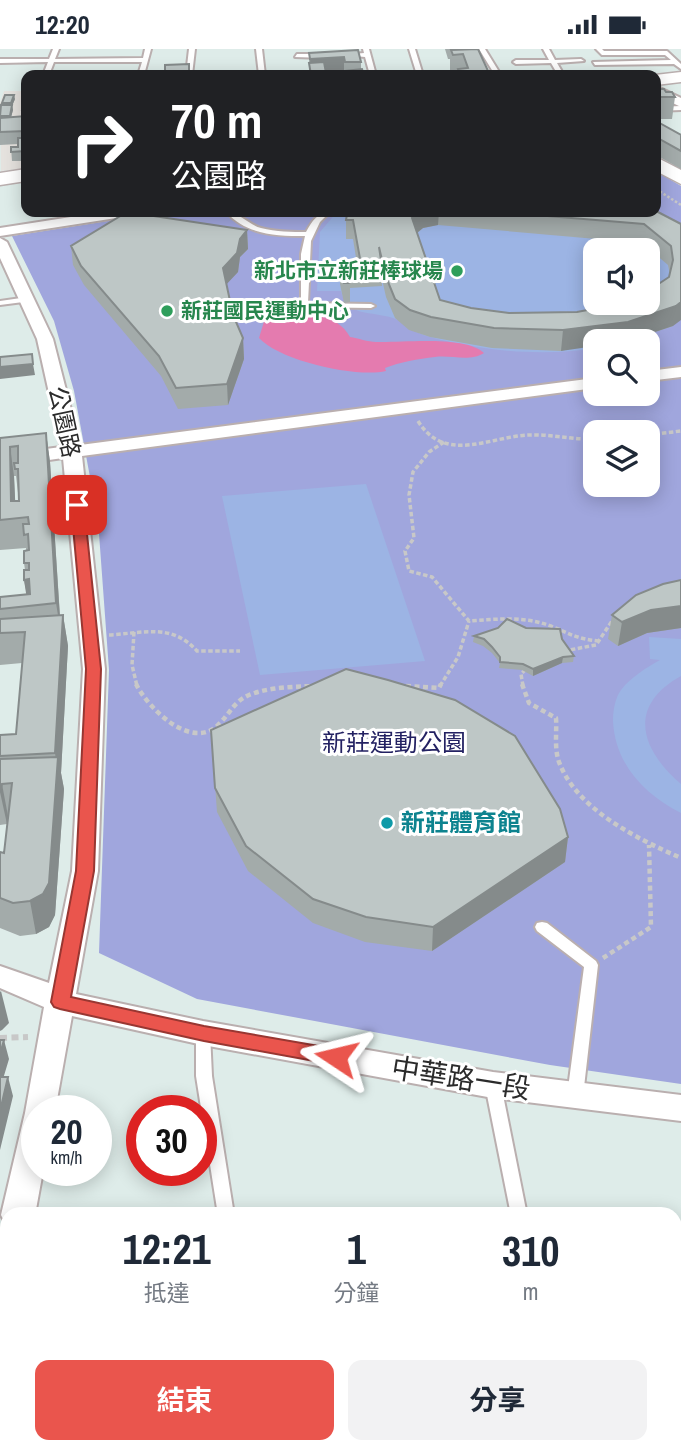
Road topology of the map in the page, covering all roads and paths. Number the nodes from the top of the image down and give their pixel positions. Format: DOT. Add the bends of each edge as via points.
graph roads {
  1 [pos="56,49"];
  2 [pos="148,49"];
  3 [pos="192,49"];
  4 [pos="259,49"];
  5 [pos="412,49"];
  6 [pos="482,49"];
  7 [pos="545,49"];
  8 [pos="599,49"];
  9 [pos="635,51"];
  10 [pos="367,52"];
  11 [pos="319,53"];
  12 [pos="344,55"];
  13 [pos="331,56"];
  14 [pos="297,57"];
  15 [pos="145,60"];
  16 [pos="0,61"];
  17 [pos="51,61"];
  18 [pos="553,61"];
  19 [pos="581,61"];
  20 [pos="516,62"];
  21 [pos="595,63"];
  22 [pos="679,68"];
  23 [pos="323,69"];
  24 [pos="48,70"];
  25 [pos="142,70"];
  26 [pos="190,70"];
  27 [pos="261,70"];
  28 [pos="372,70"];
  29 [pos="418,70"];
  30 [pos="495,70"];
  31 [pos="558,70"];
  32 [pos="661,77"];
  33 [pos="661,93"];
  34 [pos="681,106"];
  35 [pos="661,108"];
  36 [pos="21,176"];
  37 [pos="0,179"];
  38 [pos="661,192"];
  39 [pos="681,205"];
  40 [pos="65,217"];
  41 [pos="234,217"];
  42 [pos="321,217"];
  43 [pos="0,232"];
  44 [pos="308,234"];
  45 [pos="0,241"];
  46 [pos="28,299"];
  47 [pos="0,303"];
  48 [pos="371,306"];
  49 [pos="681,372"];
  50 [pos="660,375"];
  51 [pos="583,385"];
  52 [pos="412,407"];
  53 [pos="681,431"];
  54 [pos="660,434"];
  55 [pos="583,438"];
  56 [pos="444,442"];
  57 [pos="72,452"];
  58 [pos="0,461"];
  59 [pos="613,620"];
  60 [pos="469,621"];
  61 [pos="134,632"];
  62 [pos="90,638"];
  63 [pos="598,641"];
  64 [pos="240,652"];
  65 [pos="558,652"];
  66 [pos="532,662"];
  67 [pos="319,686"];
  68 [pos="402,686"];
  69 [pos="649,845"];
  70 [pos="681,858"];
  71 [pos="542,927"];
  72 [pos="591,965"];
  73 [pos="0,977"];
  74 [pos="60,1002"];
  75 [pos="204,1033"];
  76 [pos="493,1085"];
  77 [pos="41,1095"];
  78 [pos="575,1096"];
  79 [pos="681,1108"];
  80 [pos="21,1179"];
  81 [pos="13,1207"];
  82 [pos="225,1207"];
  83 [pos="517,1207"];
  1 -- 17 [label="lane"];
  2 -- 15 [label="lane"];
  3 -- 26 [label="lane"];
  4 -- 27 [label="lane"];
  5 -- 29 [label="lane"];
  6 -- 30 [label="lane"];
  7 -- 18 [label="lane"];
  8 -- 9 [label="lane" via="603,53"];
  9 -- 22 [label="lane" via="667,53"];
  10 -- 12 [label="lane"];
  10 -- 28 [label="lane"];
  11 -- 13 [label="lane"];
  11 -- 14 [label="lane"];
  11 -- 23 [label="lane"];
  15 -- 17 [label="lane"];
  15 -- 25 [label="lane"];
  16 -- 17 [label="lane"];
  17 -- 24 [label="lane"];
  18 -- 19 [label="lane"];
  18 -- 20 [label="lane"];
  18 -- 31 [label="lane"];
  21 -- 22 [label="lane"];
  22 -- 32 [label="main road"];
  33 -- 34 [label="street"];
  34 -- 35 [label="lane"];
  36 -- 37 [label="main road"];
  38 -- 39 [label="path"];
  40 -- 43 [label="street"];
  41 -- 44 [label="lane" via="265,233"];
  42 -- 44 [label="lane"];
  44 -- 48 [label="lane" via="304,305"];
  45 -- 46 [label="street, 公園路"];
  46 -- 47 [label="lane"];
  46 -- 57 [label="street, 公園路" via="45,339"];
  49 -- 50 [label="street"];
  51 -- 52 [label="street"];
  52 -- 56 [label="path" via="422,431"];
  52 -- 57 [label="street"];
  53 -- 54 [label="path"];
  55 -- 56 [label="path" via="524,435 501,442"];
  56 -- 60 [label="path" via="423,454 410,479 408,502 414,538 405,551 409,571 432,577"];
  57 -- 58 [label="street"];
  57 -- 62 [label="street, 公園路"];
  59 -- 63 [label="path"];
  60 -- 63 [label="path" via="513,618"];
  60 -- 68 [label="path" via="458,657 439,688"];
  61 -- 62 [label="path"];
  61 -- 64 [label="path" via="172,632 197,651"];
  61 -- 67 [label="path" via="133,675 145,702 176,727 213,729 247,694"];
  62 -- 74 [label="street, 公園路" via="94,669 85,871"];
  63 -- 65 [label="path"];
  66 -- 69 [label="path" via="521,674 523,699 535,711 556,718 558,760 577,792"];
  69 -- 70 [label="path"];
  69 -- 72 [label="path" via="651,927"];
  71 -- 72 [label="lane"];
  72 -- 78 [label="lane"];
  73 -- 74 [label="street, 中華路一段"];
  74 -- 75 [label="street, 中華路一段"];
  74 -- 77 [label="street, 公園路"];
  75 -- 76 [label="street, 中華路一段"];
  75 -- 82 [label="lane" via="204,1076"];
  76 -- 78 [label="street, 中華路一段"];
  76 -- 83 [label="lane"];
  78 -- 79 [label="street, 中華路一段"];
  80 -- 81 [label="street"];
}
